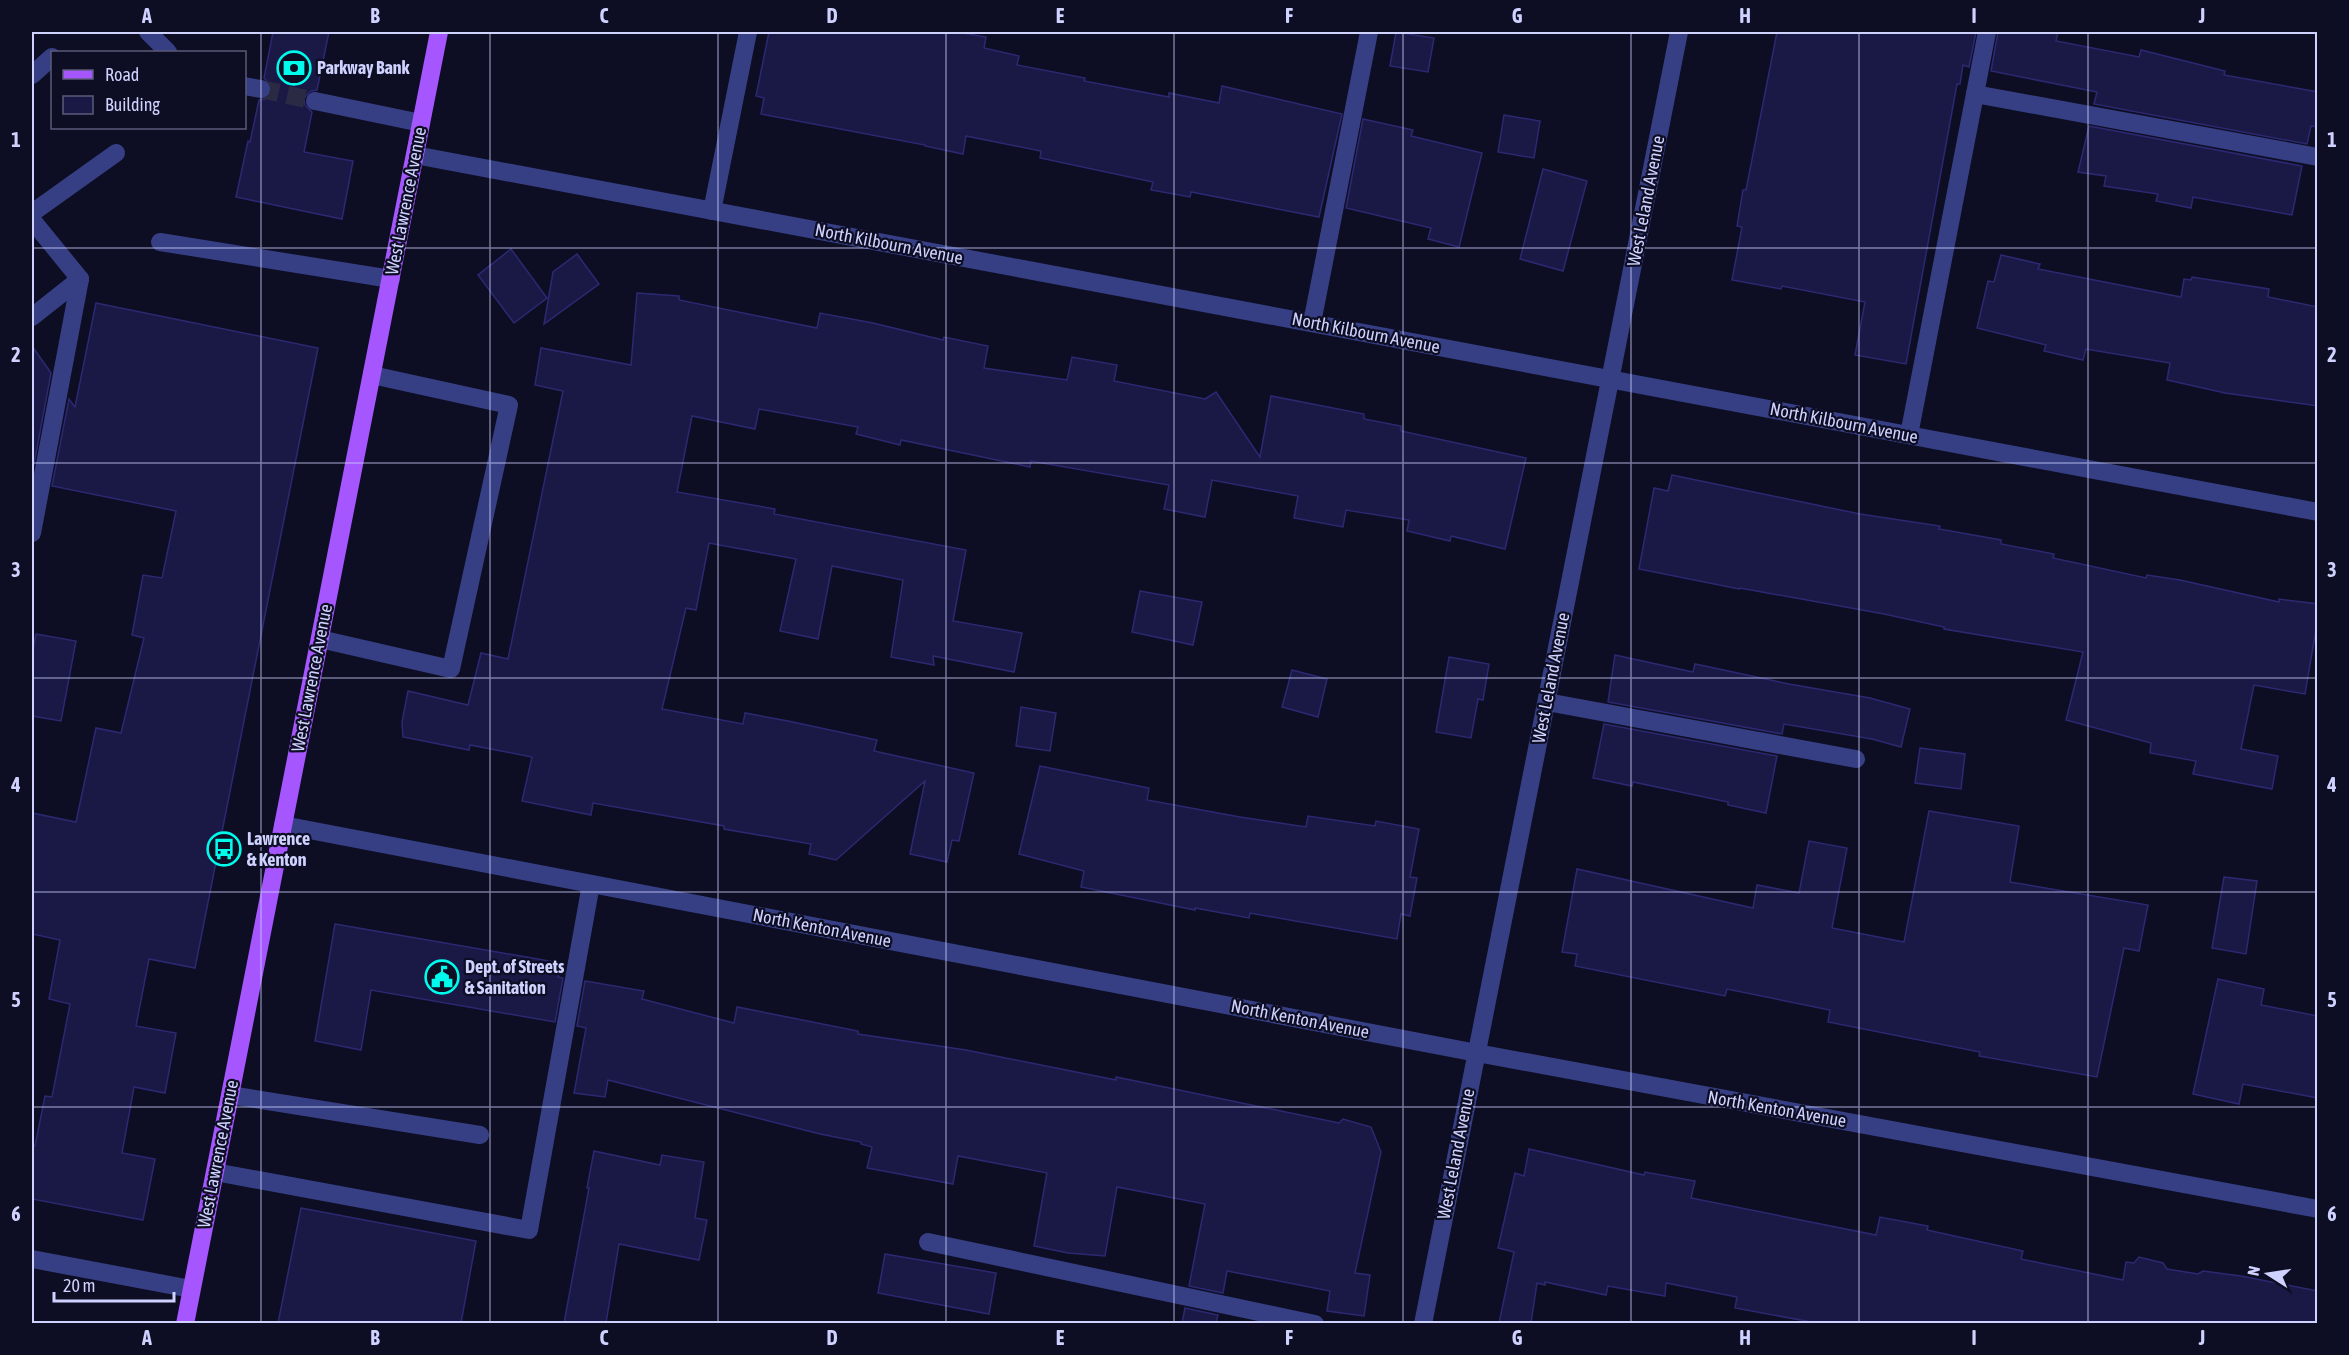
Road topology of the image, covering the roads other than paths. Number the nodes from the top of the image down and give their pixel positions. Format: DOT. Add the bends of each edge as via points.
graph roads {
  1 [pos="148,32"];
  2 [pos="439,32"];
  3 [pos="748,32"];
  4 [pos="1369,32"];
  5 [pos="1679,32"];
  6 [pos="1987,32"];
  7 [pos="167,51"];
  8 [pos="51,58"];
  9 [pos="32,75"];
  10 [pos="1975,94"];
  11 [pos="315,100"];
  12 [pos="421,123"];
  13 [pos="116,153"];
  14 [pos="415,155"];
  15 [pos="2318,157"];
  16 [pos="712,211"];
  17 [pos="32,213"];
  18 [pos="32,220"];
  19 [pos="160,242"];
  20 [pos="80,279"];
  21 [pos="391,279"];
  22 [pos="32,317"];
  23 [pos="1312,323"];
  24 [pos="372,375"];
  25 [pos="1610,380"];
  26 [pos="1909,435"];
  27 [pos="2318,512"];
  28 [pos="32,533"];
  29 [pos="320,639"];
  30 [pos="1546,702"];
  31 [pos="1856,759"];
  32 [pos="283,825"];
  33 [pos="591,884"];
  34 [pos="1477,1053"];
  35 [pos="230,1095"];
  36 [pos="480,1135"];
  37 [pos="214,1172"];
  38 [pos="2318,1209"];
  39 [pos="928,1242"];
  40 [pos="32,1259"];
  41 [pos="191,1289"];
  42 [pos="185,1323"];
  43 [pos="1315,1323"];
  44 [pos="1423,1323"];
  1 -- 7 [label="street"];
  2 -- 12 [label="main road, West Lawrence Avenue"];
  3 -- 16 [label="street"];
  4 -- 23 [label="street"];
  5 -- 25 [label="street, West Leland Avenue"];
  6 -- 10 [label="street"];
  8 -- 9 [label="street"];
  10 -- 15 [label="street"];
  10 -- 26 [label="street"];
  11 -- 12 [label="street"];
  12 -- 14 [label="main road, West Lawrence Avenue"];
  13 -- 17 [label="street"];
  14 -- 16 [label="street, North Kilbourn Avenue"];
  14 -- 21 [label="main road, West Lawrence Avenue"];
  16 -- 23 [label="street, North Kilbourn Avenue"];
  18 -- 20 [label="street"];
  19 -- 21 [label="street"];
  20 -- 22 [label="street"];
  20 -- 28 [label="street"];
  21 -- 24 [label="main road, West Lawrence Avenue"];
  23 -- 25 [label="street, North Kilbourn Avenue"];
  24 -- 29 [label="main road, West Lawrence Avenue"];
  24 -- 29 [label="street" via="509,405 451,669"];
  25 -- 26 [label="street, North Kilbourn Avenue"];
  25 -- 30 [label="street, West Leland Avenue"];
  26 -- 27 [label="street, North Kilbourn Avenue"];
  29 -- 32 [label="main road, West Lawrence Avenue"];
  30 -- 31 [label="street"];
  30 -- 34 [label="street, West Leland Avenue"];
  32 -- 33 [label="street, North Kenton Avenue"];
  32 -- 35 [label="main road, West Lawrence Avenue"];
  33 -- 34 [label="street, North Kenton Avenue"];
  33 -- 37 [label="street" via="530,1230"];
  34 -- 38 [label="street, North Kenton Avenue"];
  34 -- 44 [label="street, West Leland Avenue"];
  35 -- 36 [label="street"];
  35 -- 37 [label="main road, West Lawrence Avenue"];
  37 -- 41 [label="main road, West Lawrence Avenue"];
  39 -- 43 [label="street"];
  40 -- 41 [label="street"];
  41 -- 42 [label="main road, West Lawrence Avenue"];
}
